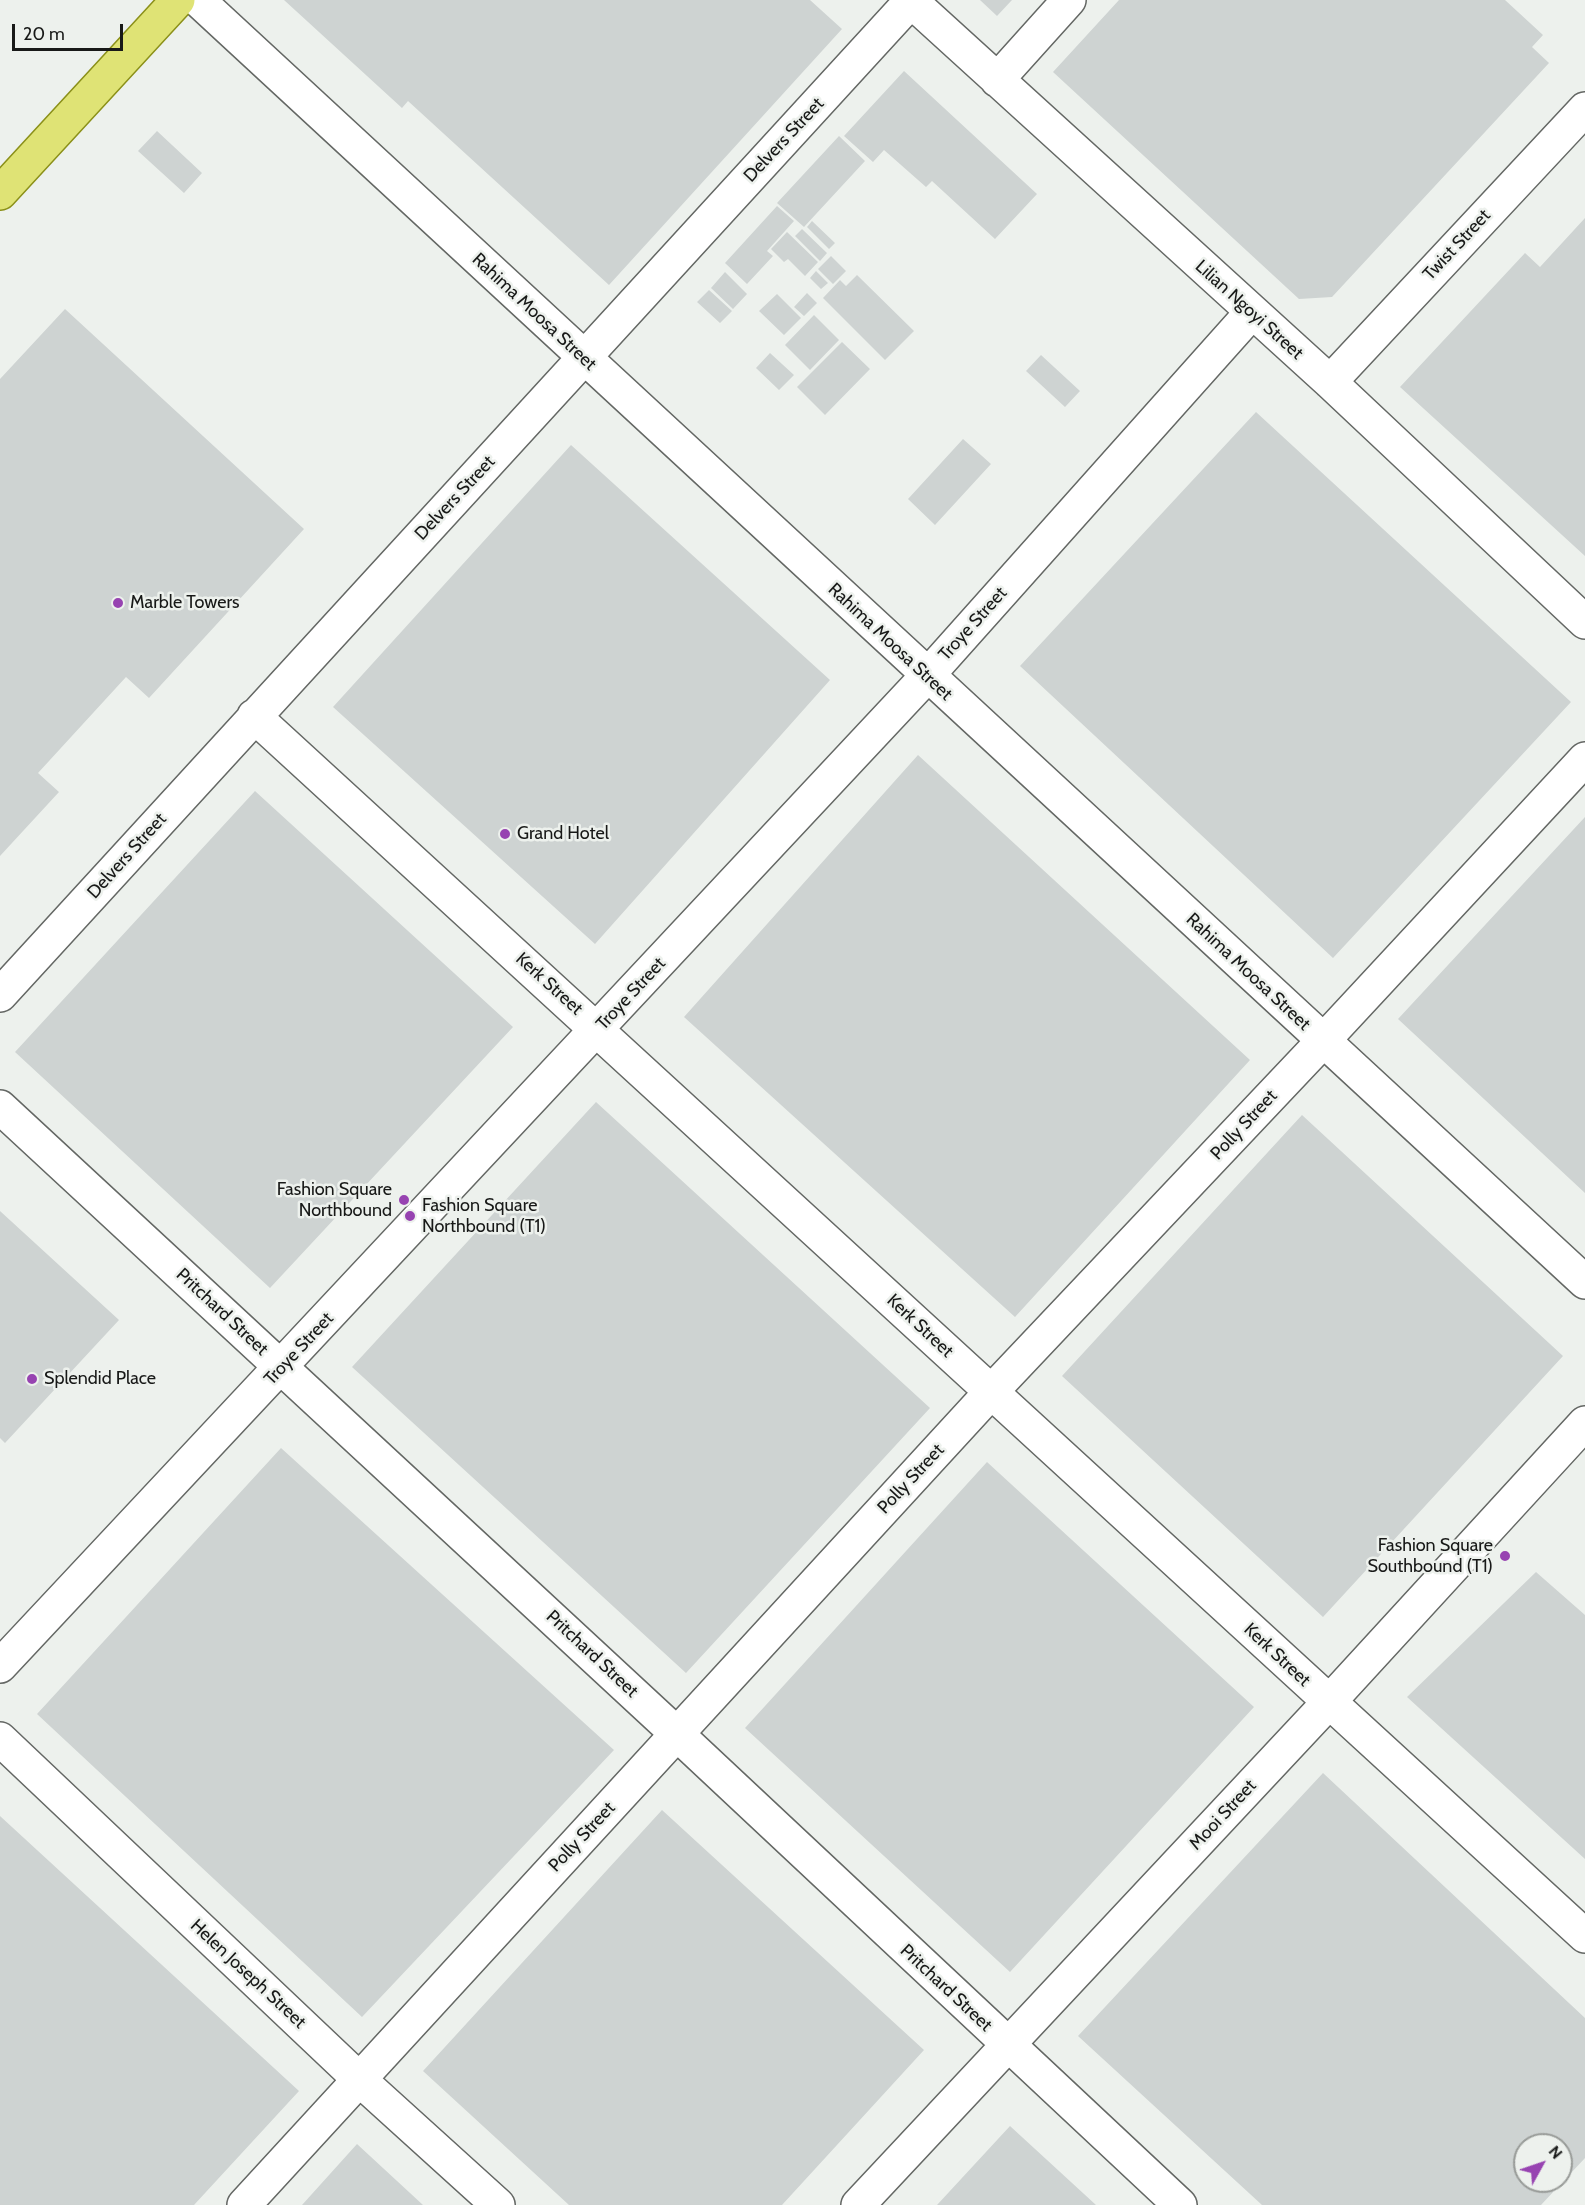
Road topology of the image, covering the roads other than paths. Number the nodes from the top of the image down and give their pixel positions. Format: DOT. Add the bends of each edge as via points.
graph roads {
  1 [pos="178,0"];
  2 [pos="198,0"];
  3 [pos="1070,0"];
  4 [pos="911,1"];
  5 [pos="997,80"];
  6 [pos="1585,110"];
  7 [pos="0,193"];
  8 [pos="1252,312"];
  9 [pos="584,358"];
  10 [pos="1330,382"];
  11 [pos="1585,622"];
  12 [pos="927,676"];
  13 [pos="254,716"];
  14 [pos="1585,759"];
  15 [pos="0,994"];
  16 [pos="598,1029"];
  17 [pos="1323,1041"];
  18 [pos="0,1107"];
  19 [pos="1585,1282"];
  20 [pos="282,1367"];
  21 [pos="991,1392"];
  22 [pos="1585,1423"];
  23 [pos="0,1666"];
  24 [pos="1329,1702"];
  25 [pos="677,1734"];
  26 [pos="0,1739"];
  27 [pos="1585,1936"];
  28 [pos="1007,2046"];
  29 [pos="360,2080"];
  30 [pos="244,2205"];
  31 [pos="498,2205"];
  32 [pos="858,2205"];
  33 [pos="1180,2205"];
  1 -- 7 [label="main road"];
  2 -- 9 [label="street, Rahima Moosa Street"];
  3 -- 5 [label="street"];
  4 -- 5 [label="street, Lilian Ngoyi Street"];
  4 -- 9 [label="street, Delvers Street"];
  5 -- 8 [label="street, Lilian Ngoyi Street"];
  6 -- 10 [label="street, Twist Street"];
  8 -- 10 [label="street, Lilian Ngoyi Street"];
  8 -- 12 [label="street, Troye Street"];
  9 -- 12 [label="street, Rahima Moosa Street"];
  9 -- 13 [label="street, Delvers Street"];
  10 -- 11 [label="street, Lilian Ngoyi Street"];
  12 -- 16 [label="street, Troye Street"];
  12 -- 17 [label="street, Rahima Moosa Street"];
  13 -- 15 [label="street, Delvers Street"];
  13 -- 16 [label="street, Kerk Street"];
  14 -- 17 [label="street, Polly Street"];
  16 -- 20 [label="street, Troye Street"];
  16 -- 21 [label="street, Kerk Street"];
  17 -- 19 [label="street, Rahima Moosa Street"];
  17 -- 21 [label="street, Polly Street"];
  18 -- 20 [label="street, Pritchard Street"];
  20 -- 23 [label="street, Troye Street"];
  20 -- 25 [label="street, Pritchard Street"];
  21 -- 24 [label="street, Kerk Street"];
  21 -- 25 [label="street, Polly Street"];
  22 -- 24 [label="street, Mooi Street"];
  24 -- 27 [label="street, Kerk Street"];
  24 -- 28 [label="street, Mooi Street"];
  25 -- 28 [label="street, Pritchard Street"];
  25 -- 29 [label="street, Polly Street"];
  26 -- 29 [label="street, Helen Joseph Street"];
  28 -- 32 [label="street, Mooi Street"];
  28 -- 33 [label="street, Pritchard Street"];
  29 -- 30 [label="street, Polly Street"];
  29 -- 31 [label="street, Helen Joseph Street"];
}
